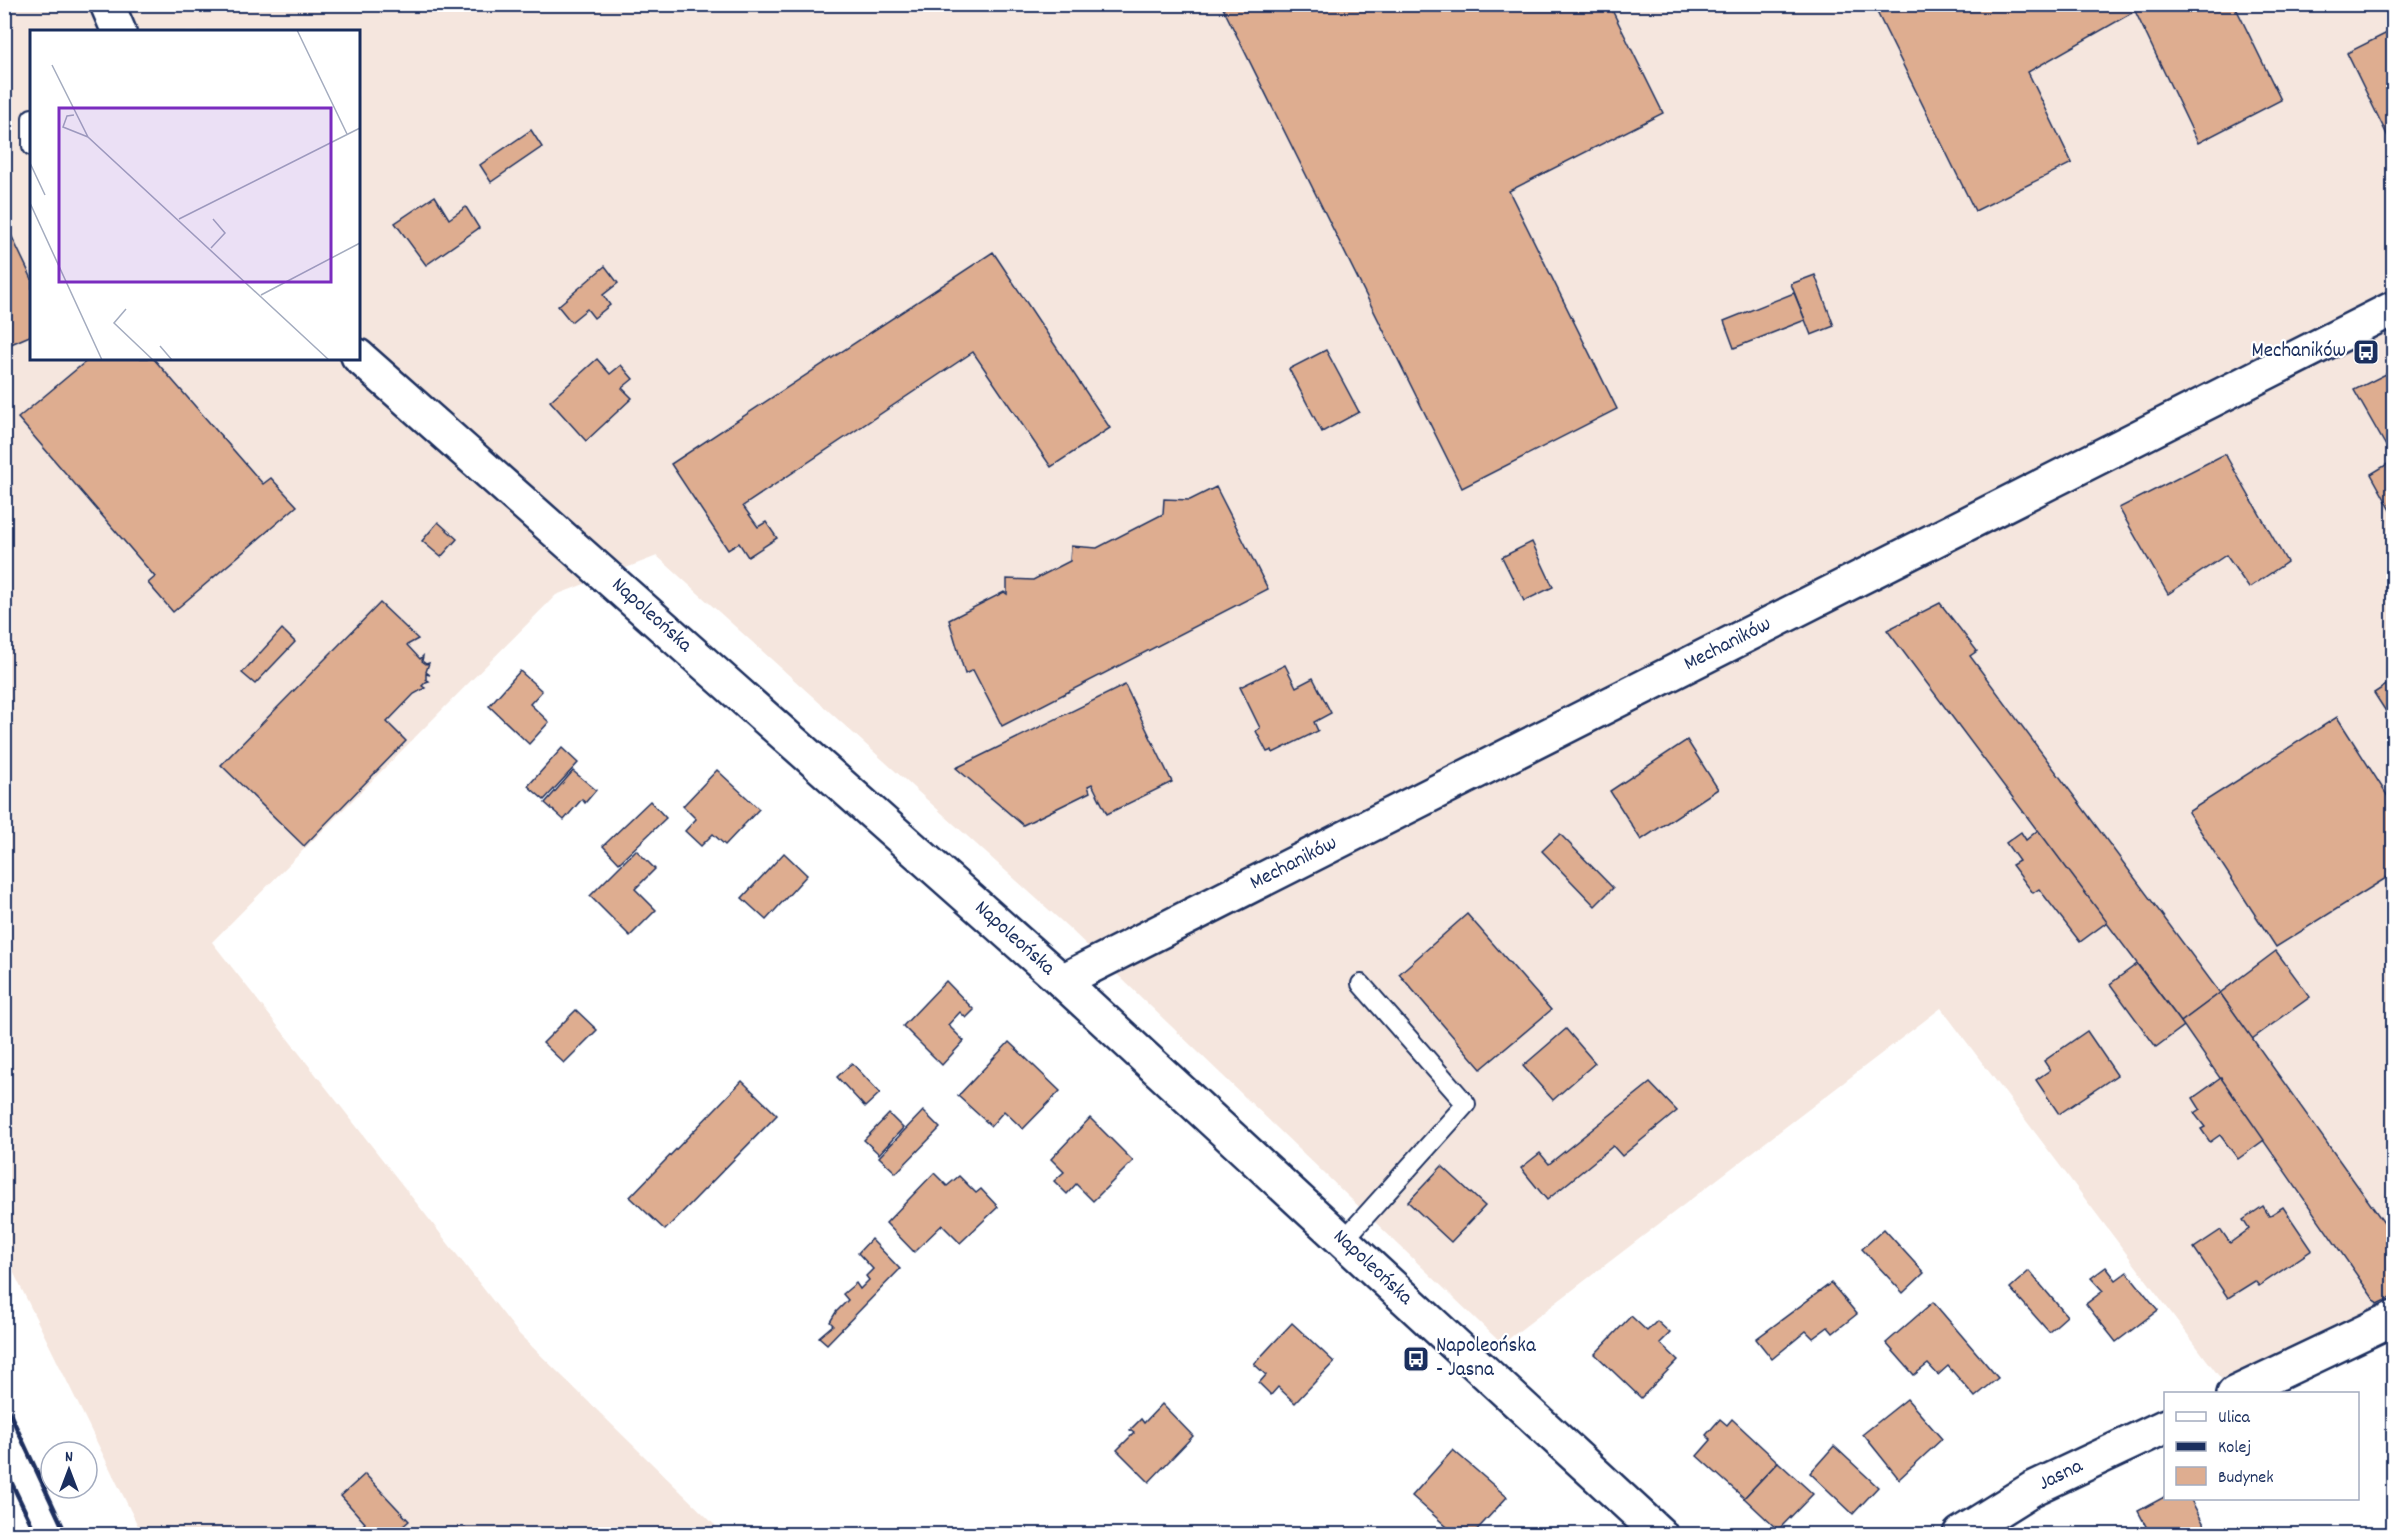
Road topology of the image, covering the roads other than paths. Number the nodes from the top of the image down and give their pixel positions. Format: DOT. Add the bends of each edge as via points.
graph roads {
  1 [pos="107,4"];
  2 [pos="118,30"];
  3 [pos="2394,308"];
  4 [pos="360,358"];
  5 [pos="1062,981"];
  6 [pos="1361,984"];
  7 [pos="1342,1241"];
  8 [pos="2394,1318"];
  9 [pos="2238,1392"];
  10 [pos="2164,1427"];
  11 [pos="1660,1534"];
  12 [pos="1960,1534"];
  1 -- 2 [label="street"];
  3 -- 5 [label="street, Mechaników"];
  4 -- 5 [label="street, Napoleońska"];
  5 -- 7 [label="street, Napoleońska"];
  6 -- 7 [label="lane" via="1466,1104"];
  7 -- 11 [label="street, Napoleońska"];
  8 -- 9 [label="street"];
  10 -- 12 [label="street, Jasna" via="2032,1489"];
}
